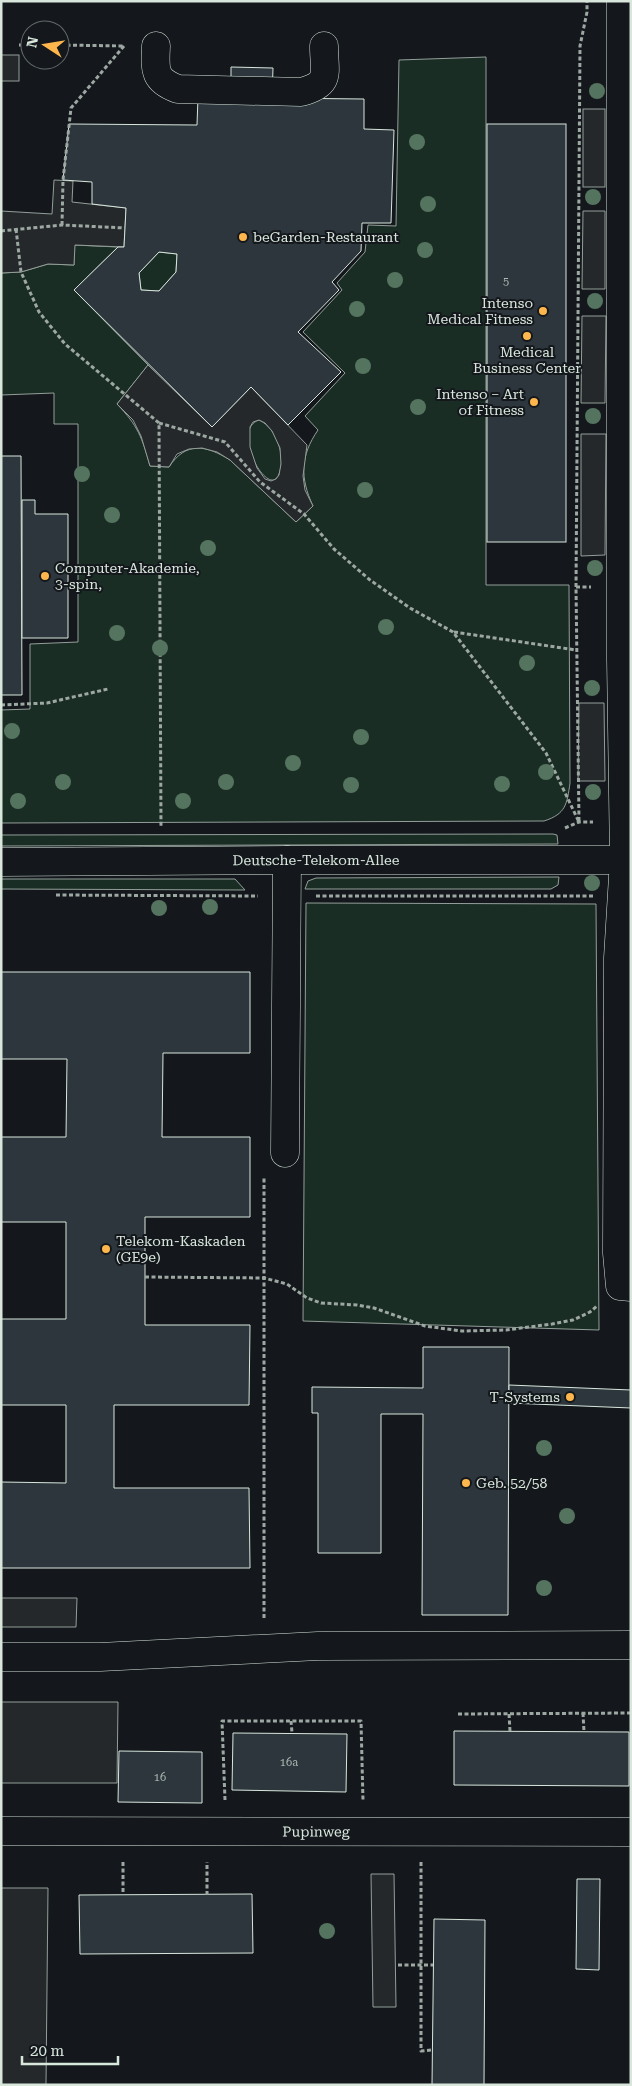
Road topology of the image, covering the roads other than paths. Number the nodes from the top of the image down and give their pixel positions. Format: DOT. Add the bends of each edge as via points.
graph roads {
  1 [pos="621,1"];
  2 [pos="156,46"];
  3 [pos="324,46"];
  4 [pos="626,77"];
  5 [pos="626,160"];
  6 [pos="626,355"];
  7 [pos="626,628"];
  8 [pos="287,860"];
  9 [pos="627,860"];
  10 [pos="1,862"];
  11 [pos="285,1153"];
  12 [pos="625,1287"];
  13 [pos="631,1645"];
  14 [pos="1,1657"];
  15 [pos="1,1831"];
  16 [pos="631,1832"];
  1 -- 4 [label="street"];
  2 -- 3 [label="street" via="155,69 158,76 178,89 301,92 321,85 324,79"];
  4 -- 5 [label="street"];
  5 -- 6 [label="street"];
  6 -- 7 [label="street"];
  7 -- 9 [label="street"];
  8 -- 9 [label="street, Deutsche-Telekom-Allee"];
  8 -- 10 [label="street, Deutsche-Telekom-Allee"];
  8 -- 11 [label="street"];
  9 -- 12 [label="street" via="621,895 618,998 617,1253"];
  13 -- 14 [label="street" via="327,1646 100,1657"];
  15 -- 16 [label="street, Pupinweg"];
}
